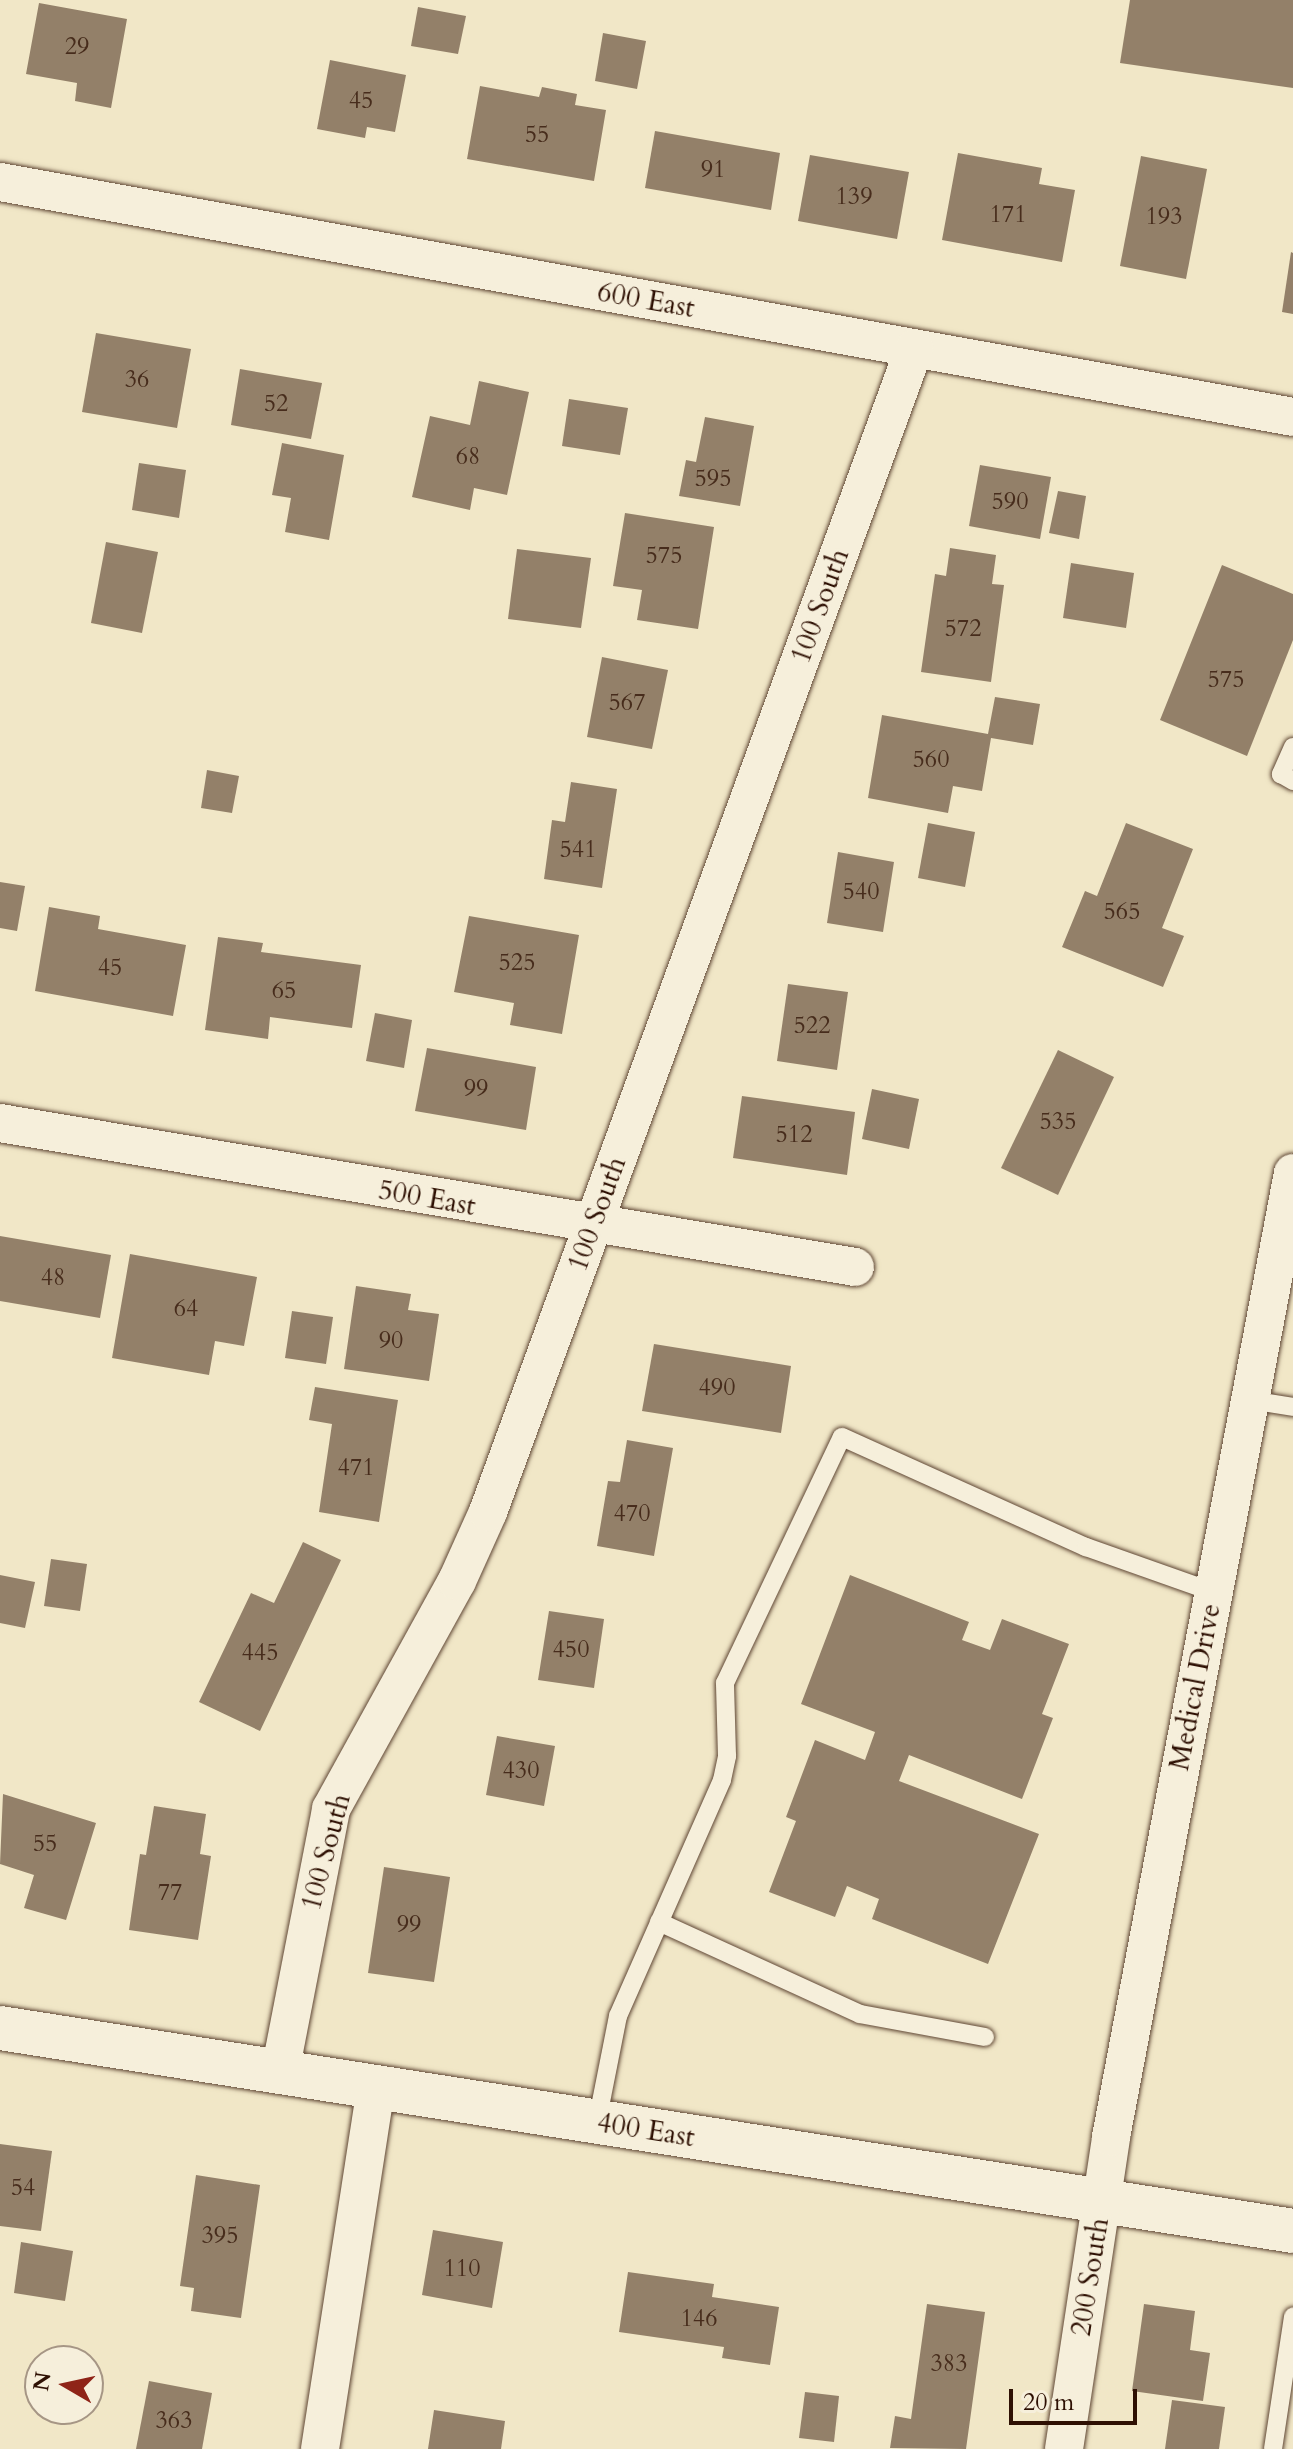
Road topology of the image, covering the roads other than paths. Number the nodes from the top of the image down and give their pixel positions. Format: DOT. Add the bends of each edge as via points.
graph roads {
  1 [pos="0,182"];
  2 [pos="914,349"];
  3 [pos="1293,417"];
  4 [pos="1293,747"];
  5 [pos="1293,781"];
  6 [pos="0,1123"];
  7 [pos="1293,1173"];
  8 [pos="593,1226"];
  9 [pos="855,1267"];
  10 [pos="1250,1400"];
  11 [pos="1293,1407"];
  12 [pos="1213,1592"];
  13 [pos="659,1922"];
  14 [pos="0,2028"];
  15 [pos="985,2037"];
  16 [pos="280,2072"];
  17 [pos="376,2087"];
  18 [pos="597,2122"];
  19 [pos="1102,2201"];
  20 [pos="1293,2231"];
  21 [pos="1293,2317"];
  22 [pos="320,2449"];
  23 [pos="1064,2449"];
  24 [pos="1273,2449"];
  1 -- 2 [label="street, 600 East"];
  2 -- 3 [label="street, 600 East"];
  2 -- 8 [label="street, 100 South"];
  4 -- 5 [label="lane" via="1281,774"];
  6 -- 8 [label="street, 500 East"];
  7 -- 10 [label="street, Medical Drive"];
  8 -- 9 [label="street, 500 East"];
  8 -- 16 [label="street, 100 South" via="474,1547 331,1809"];
  10 -- 11 [label="lane"];
  10 -- 12 [label="street, Medical Drive"];
  12 -- 13 [label="lane" via="1086,1547 842,1437 725,1683 727,1756 722,1780"];
  12 -- 19 [label="street, Medical Drive"];
  13 -- 15 [label="lane" via="860,2014"];
  13 -- 18 [label="lane" via="618,2016"];
  14 -- 16 [label="main road, 400 East"];
  16 -- 17 [label="main road, 400 East"];
  17 -- 18 [label="main road, 400 East"];
  17 -- 22 [label="street"];
  18 -- 19 [label="main road, 400 East"];
  19 -- 20 [label="main road, 400 East"];
  19 -- 23 [label="street, 200 South"];
  21 -- 24 [label="lane"];
}
